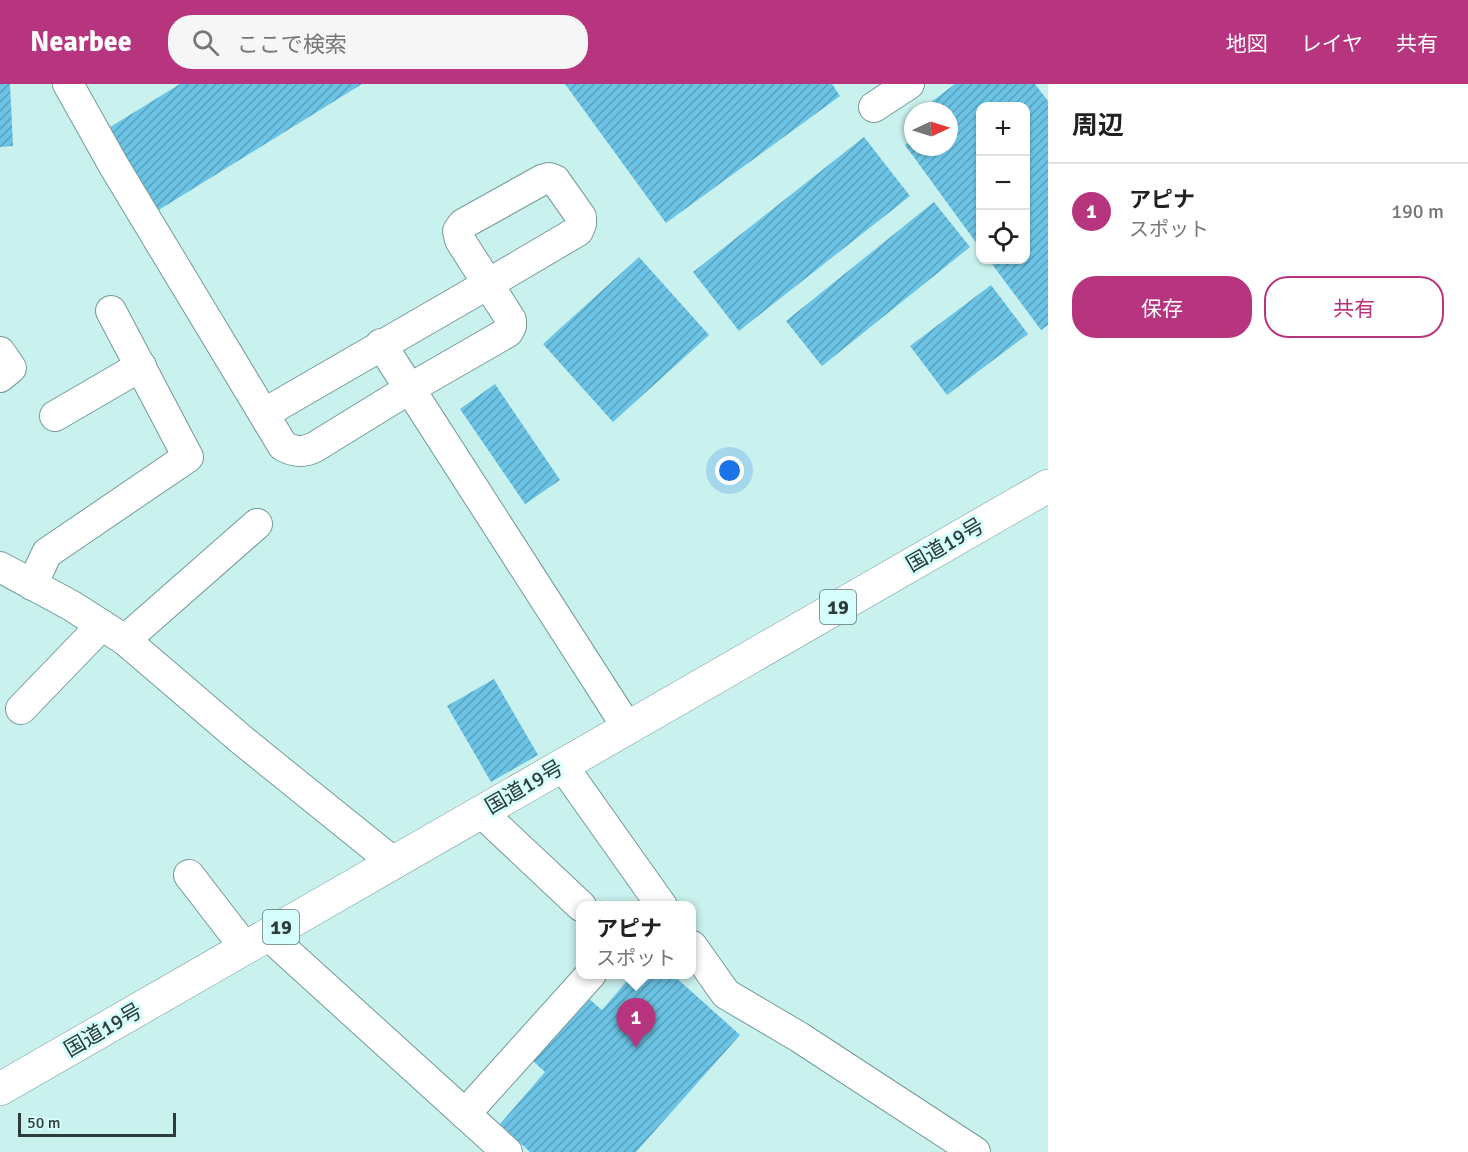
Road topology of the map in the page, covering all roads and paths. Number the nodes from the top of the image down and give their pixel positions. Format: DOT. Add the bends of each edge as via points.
graph roads {
  1 [pos="68,84"];
  2 [pos="909,84"];
  3 [pos="874,107"];
  4 [pos="111,310"];
  5 [pos="381,344"];
  6 [pos="0,352"];
  7 [pos="141,366"];
  8 [pos="0,377"];
  9 [pos="409,389"];
  10 [pos="265,413"];
  11 [pos="55,416"];
  12 [pos="1048,486"];
  13 [pos="250,541"];
  14 [pos="0,567"];
  15 [pos="32,585"];
  16 [pos="113,632"];
  17 [pos="21,710"];
  18 [pos="627,727"];
  19 [pos="562,765"];
  20 [pos="481,813"];
  21 [pos="393,862"];
  22 [pos="189,875"];
  23 [pos="576,901"];
  24 [pos="656,901"];
  25 [pos="256,942"];
  26 [pos="696,952"];
  27 [pos="587,979"];
  28 [pos="0,1089"];
  29 [pos="465,1114"];
  30 [pos="507,1152"];
  31 [pos="975,1152"];
  1 -- 10 [label="street"];
  2 -- 3 [label="street"];
  4 -- 7 [label="street"];
  5 -- 9 [label="street"];
  5 -- 9 [label="street" via="488,284 511,320 508,332"];
  5 -- 10 [label="street"];
  6 -- 8 [label="street" via="11,368"];
  7 -- 11 [label="street"];
  7 -- 15 [label="street" via="188,457 47,553"];
  9 -- 10 [label="street" via="307,451 294,452 283,446"];
  9 -- 18 [label="street"];
  12 -- 18 [label="highway, 国道19号 / 19"];
  13 -- 16 [label="street"];
  14 -- 15 [label="street"];
  15 -- 16 [label="street"];
  16 -- 17 [label="street"];
  16 -- 21 [label="street"];
  18 -- 19 [label="highway, 国道19号 / 19"];
  19 -- 20 [label="highway, 国道19号 / 19"];
  19 -- 24 [label="street"];
  20 -- 21 [label="highway, 国道19号 / 19"];
  20 -- 23 [label="street"];
  21 -- 25 [label="highway, 国道19号 / 19"];
  22 -- 25 [label="street" via="236,936"];
  25 -- 28 [label="highway, 国道19号 / 19"];
  25 -- 29 [label="street"];
  26 -- 31 [label="street" via="726,994"];
  27 -- 29 [label="street"];
  29 -- 30 [label="street"];
}
